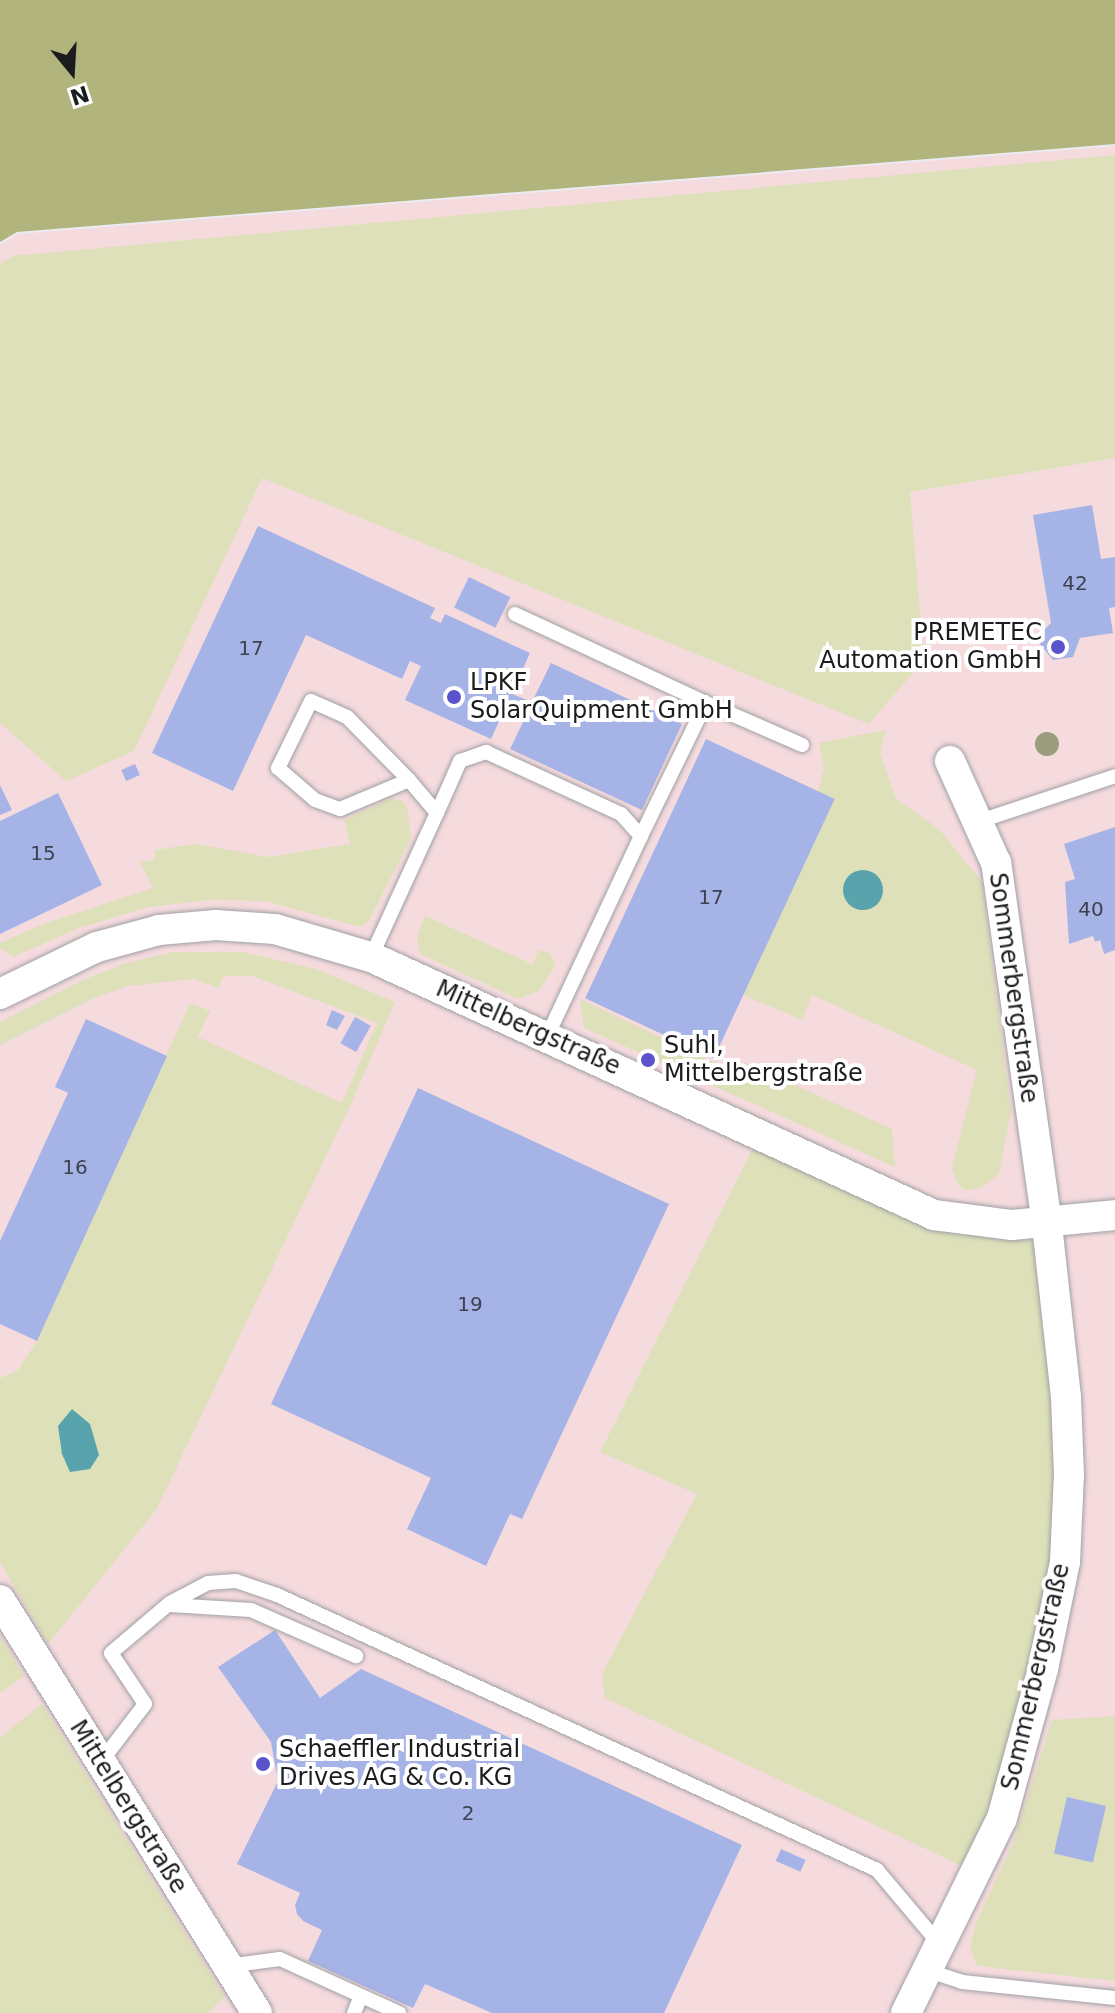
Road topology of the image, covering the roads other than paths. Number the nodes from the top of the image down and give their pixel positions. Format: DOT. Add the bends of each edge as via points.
graph roads {
  1 [pos="515,614"];
  2 [pos="706,703"];
  3 [pos="802,745"];
  4 [pos="950,761"];
  5 [pos="1115,776"];
  6 [pos="409,780"];
  7 [pos="437,813"];
  8 [pos="977,822"];
  9 [pos="641,836"];
  10 [pos="371,957"];
  11 [pos="0,994"];
  12 [pos="547,1037"];
  13 [pos="1115,1215"];
  14 [pos="1047,1224"];
  15 [pos="0,1600"];
  16 [pos="168,1605"];
  17 [pos="356,1656"];
  18 [pos="100,1763"];
  19 [pos="935,1959"];
  20 [pos="228,1966"];
  21 [pos="361,1996"];
  22 [pos="1115,1998"];
  23 [pos="257,2013"];
  24 [pos="354,2013"];
  25 [pos="399,2013"];
  26 [pos="906,2013"];
  1 -- 2 [label="lane"];
  2 -- 3 [label="lane"];
  2 -- 9 [label="lane"];
  4 -- 8 [label="street, Sommerbergstraße"];
  5 -- 8 [label="lane"];
  6 -- 6 [label="lane" via="347,717 311,701 278,768 315,800 340,809"];
  6 -- 7 [label="lane"];
  7 -- 9 [label="lane" via="460,761 486,752 621,814"];
  7 -- 10 [label="lane"];
  8 -- 14 [label="street, Sommerbergstraße" via="996,863"];
  9 -- 12 [label="lane"];
  10 -- 11 [label="street, Mittelbergstraße" via="275,929 216,925 159,930 97,947"];
  10 -- 12 [label="street, Mittelbergstraße"];
  12 -- 14 [label="street, Mittelbergstraße" via="934,1215"];
  13 -- 14 [label="street"];
  14 -- 19 [label="street, Sommerbergstraße" via="1066,1397 1065,1562 1043,1669 1002,1818"];
  15 -- 18 [label="street, Mittelbergstraße"];
  16 -- 17 [label="lane" via="251,1610"];
  16 -- 18 [label="lane" via="111,1653 145,1704"];
  16 -- 19 [label="lane" via="208,1583 236,1581 277,1595 877,1870"];
  18 -- 20 [label="street, Mittelbergstraße"];
  19 -- 22 [label="lane" via="962,1982"];
  19 -- 26 [label="street, Sommerbergstraße"];
  20 -- 21 [label="lane" via="280,1959"];
  20 -- 23 [label="street, Mittelbergstraße"];
  21 -- 24 [label="lane"];
  21 -- 25 [label="lane"];
}
